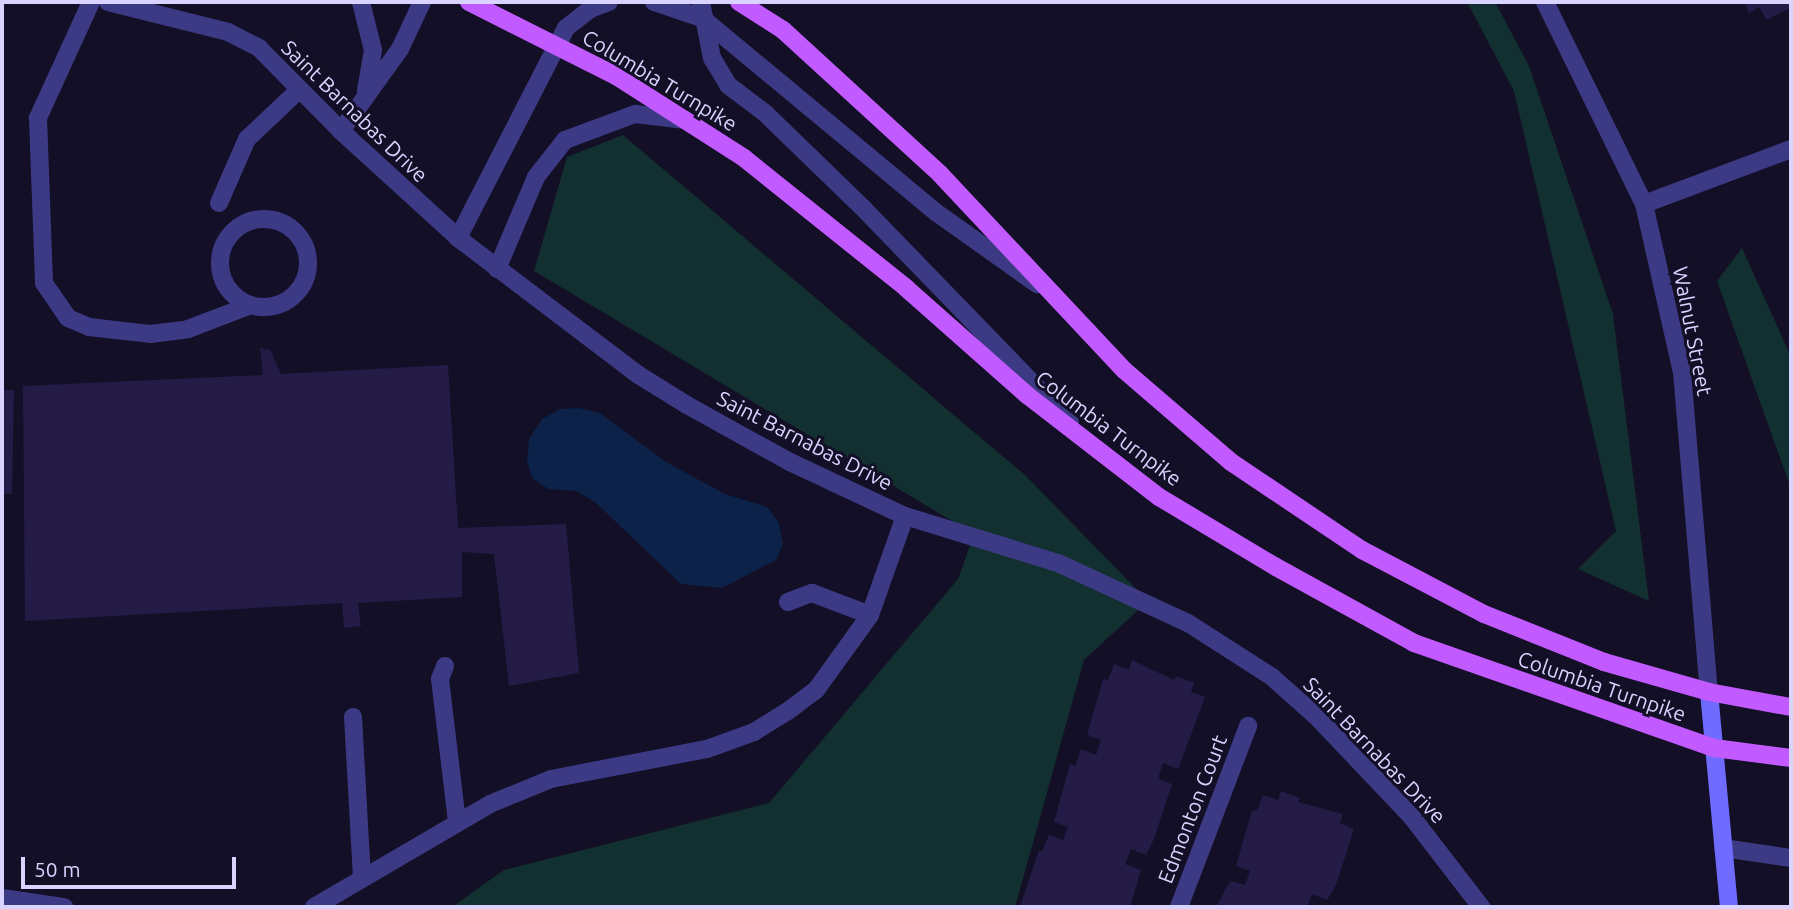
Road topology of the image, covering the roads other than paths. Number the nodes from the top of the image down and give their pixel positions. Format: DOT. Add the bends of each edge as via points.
graph roads {
  1 [pos="91,2"];
  2 [pos="108,2"];
  3 [pos="361,2"];
  4 [pos="422,2"];
  5 [pos="470,2"];
  6 [pos="609,2"];
  7 [pos="654,2"];
  8 [pos="739,2"];
  9 [pos="1545,2"];
  10 [pos="701,10"];
  11 [pos="557,44"];
  12 [pos="299,90"];
  13 [pos="366,93"];
  14 [pos="688,120"];
  15 [pos="341,131"];
  16 [pos="1791,149"];
  17 [pos="219,202"];
  18 [pos="1644,204"];
  19 [pos="457,238"];
  20 [pos="497,269"];
  21 [pos="1054,296"];
  22 [pos="251,305"];
  23 [pos="1089,443"];
  24 [pos="905,516"];
  25 [pos="788,602"];
  26 [pos="870,615"];
  27 [pos="444,666"];
  28 [pos="1709,692"];
  29 [pos="1791,708"];
  30 [pos="353,717"];
  31 [pos="1248,726"];
  32 [pos="1714,748"];
  33 [pos="1791,758"];
  34 [pos="457,822"];
  35 [pos="1723,848"];
  36 [pos="1791,858"];
  37 [pos="362,877"];
  38 [pos="2,898"];
  39 [pos="64,907"];
  40 [pos="314,907"];
  41 [pos="1179,907"];
  42 [pos="1481,907"];
  43 [pos="1729,907"];
  1 -- 22 [label="street" via="38,118 44,283 68,318 89,327 150,334 188,329"];
  2 -- 12 [label="street, Saint Barnabas Drive" via="228,32 259,48"];
  3 -- 13 [label="street" via="373,50"];
  4 -- 13 [label="street" via="400,49"];
  5 -- 11 [label="main road, Columbia Turnpike"];
  6 -- 11 [label="street" via="566,27"];
  7 -- 10 [label="street"];
  8 -- 21 [label="main road, Columbia Turnpike" via="783,30 940,174"];
  9 -- 18 [label="street, Walnut Street"];
  10 -- 21 [label="street" via="927,205"];
  10 -- 23 [label="street" via="712,58 728,85 765,113 964,307"];
  11 -- 14 [label="main road, Columbia Turnpike"];
  11 -- 19 [label="street"];
  12 -- 15 [label="street, Saint Barnabas Drive"];
  12 -- 17 [label="street" via="247,139"];
  13 -- 15 [label="street"];
  14 -- 20 [label="street" via="635,114 565,139 536,177"];
  14 -- 23 [label="main road, Columbia Turnpike" via="744,158 906,288"];
  15 -- 19 [label="street, Saint Barnabas Drive"];
  16 -- 18 [label="street"];
  18 -- 28 [label="street, Walnut Street" via="1682,372"];
  19 -- 20 [label="street, Saint Barnabas Drive"];
  20 -- 24 [label="street, Saint Barnabas Drive" via="636,374 687,405 790,462"];
  21 -- 28 [label="main road, Columbia Turnpike" via="1124,370 1231,462 1362,550 1496,619 1604,662"];
  22 -- 22 [label="street" via="280,304 303,285 308,271 303,242 281,222 252,220 229,236 222,249 222,276 228,289"];
  23 -- 32 [label="main road, Columbia Turnpike" via="1159,497 1414,643"];
  24 -- 26 [label="street"];
  24 -- 42 [label="street, Saint Barnabas Drive" via="1058,563 1188,623 1272,677 1316,716 1411,816"];
  25 -- 26 [label="street" via="812,593"];
  26 -- 34 [label="street" via="816,690 754,732 707,749 551,779"];
  27 -- 34 [label="street" via="440,679"];
  28 -- 29 [label="main road, Columbia Turnpike"];
  28 -- 32 [label="main road"];
  30 -- 37 [label="street"];
  31 -- 41 [label="street, Edmonton Court"];
  32 -- 33 [label="main road, Columbia Turnpike"];
  32 -- 35 [label="main road"];
  34 -- 37 [label="street"];
  35 -- 36 [label="street"];
  35 -- 43 [label="main road"];
  37 -- 40 [label="street"];
  38 -- 39 [label="street"];
}
